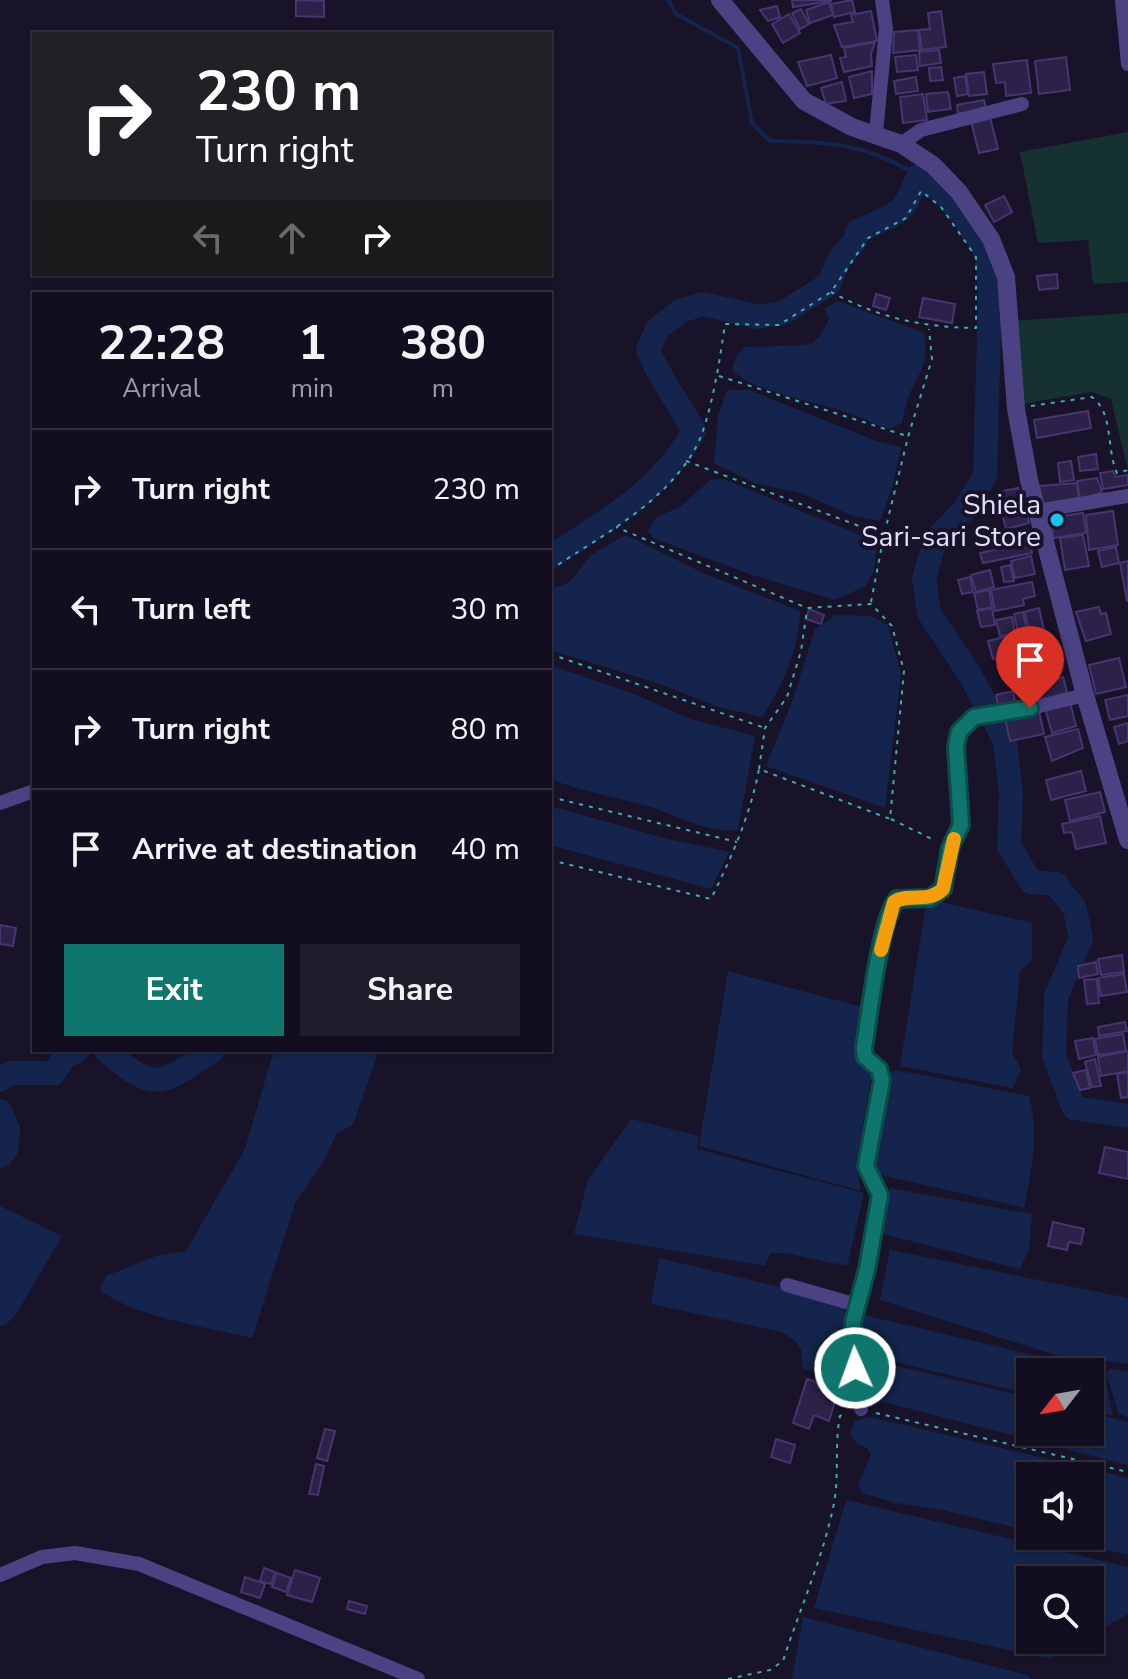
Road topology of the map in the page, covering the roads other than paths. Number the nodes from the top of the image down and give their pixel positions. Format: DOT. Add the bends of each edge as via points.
graph roads {
  1 [pos="720,0"];
  2 [pos="882,0"];
  3 [pos="1122,0"];
  4 [pos="1128,64"];
  5 [pos="1022,104"];
  6 [pos="876,133"];
  7 [pos="901,144"];
  8 [pos="1128,496"];
  9 [pos="1037,511"];
  10 [pos="1085,695"];
  11 [pos="32,792"];
  12 [pos="0,803"];
  13 [pos="1126,829"];
  14 [pos="787,1285"];
  15 [pos="857,1305"];
  16 [pos="861,1409"];
  17 [pos="0,1575"];
  18 [pos="418,1679"];
  1 -- 6 [label="street" via="804,101 852,127"];
  2 -- 6 [label="street" via="886,29"];
  3 -- 4 [label="street"];
  5 -- 7 [label="street" via="921,130"];
  6 -- 7 [label="street"];
  7 -- 9 [label="street" via="933,165 959,192 991,239 1006,277 1016,409"];
  8 -- 9 [label="street"];
  9 -- 10 [label="street"];
  10 -- 13 [label="street"];
  10 -- 15 [label="street" via="974,717 959,732 961,825 950,848 943,889 930,898 901,897 894,902 876,970 864,1053 882,1080 866,1166 880,1195"];
  11 -- 12 [label="street"];
  14 -- 15 [label="street"];
  15 -- 16 [label="street" via="853,1348"];
  17 -- 18 [label="street" via="42,1557 75,1553 139,1564"];
}
